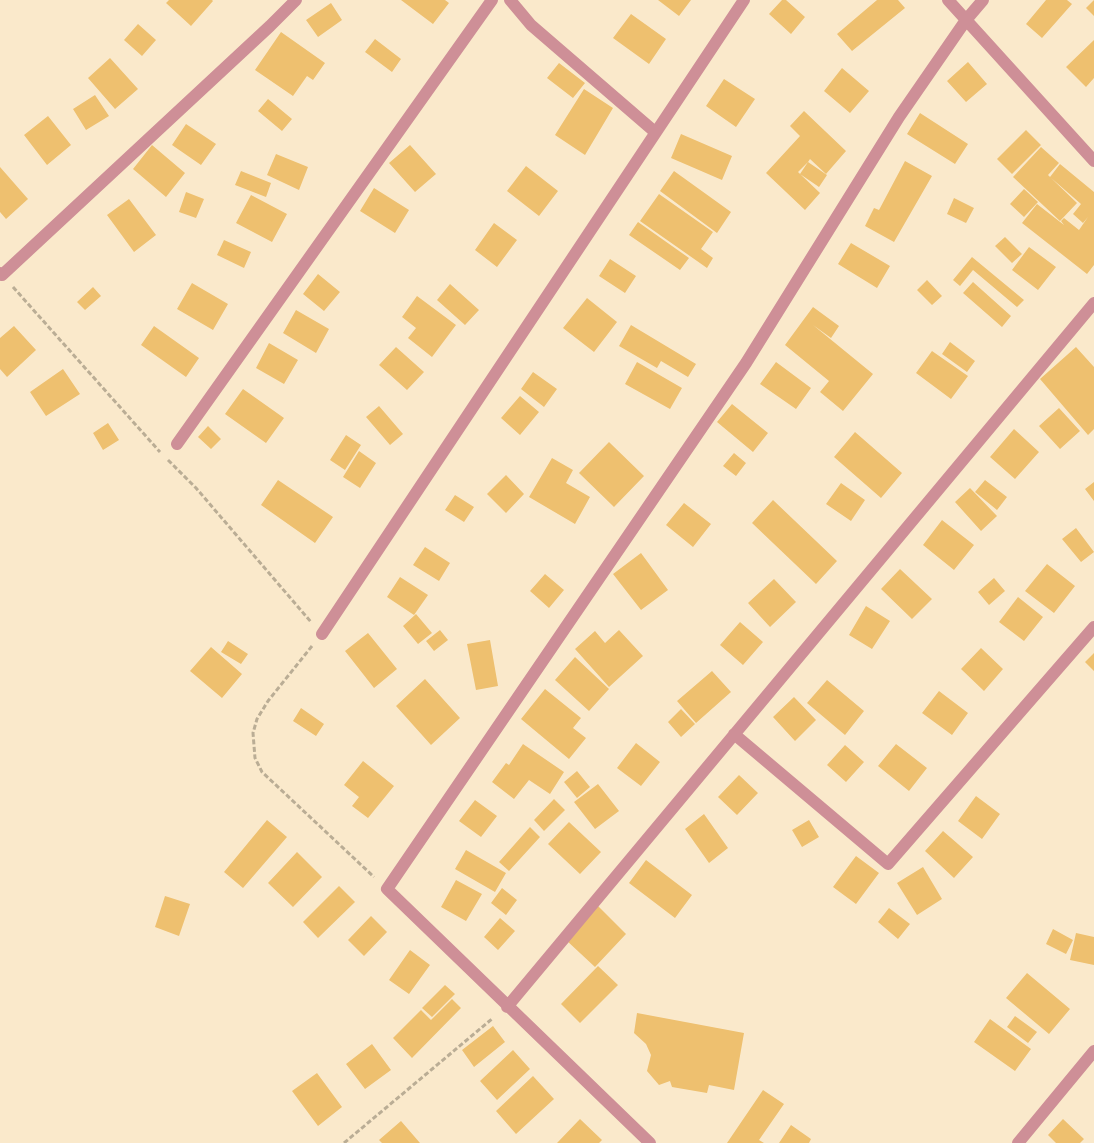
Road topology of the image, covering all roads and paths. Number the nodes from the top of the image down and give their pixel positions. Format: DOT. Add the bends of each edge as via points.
graph roads {
  1 [pos="296,0"];
  2 [pos="492,0"];
  3 [pos="510,0"];
  4 [pos="744,0"];
  5 [pos="948,0"];
  6 [pos="983,0"];
  7 [pos="966,20"];
  8 [pos="656,132"];
  9 [pos="1094,161"];
  10 [pos="0,273"];
  11 [pos="1094,302"];
  12 [pos="177,444"];
  13 [pos="1094,627"];
  14 [pos="322,634"];
  15 [pos="734,734"];
  16 [pos="387,889"];
  17 [pos="507,1007"];
  18 [pos="1094,1051"];
  19 [pos="344,1143"];
  20 [pos="650,1143"];
  21 [pos="1018,1143"];
  1 -- 10 [label="street" via="2,275"];
  2 -- 12 [label="street"];
  3 -- 8 [label="street" via="531,25"];
  4 -- 8 [label="street"];
  5 -- 7 [label="street"];
  6 -- 7 [label="street"];
  7 -- 9 [label="street"];
  7 -- 16 [label="street" via="899,117 746,363"];
  8 -- 14 [label="street"];
  11 -- 15 [label="street"];
  13 -- 15 [label="street" via="888,864"];
  14 -- 16 [label="path" via="257,719 253,733 255,758 272,782"];
  15 -- 17 [label="street"];
  16 -- 17 [label="street"];
  17 -- 19 [label="path"];
  17 -- 20 [label="street"];
  18 -- 21 [label="street"];
}
